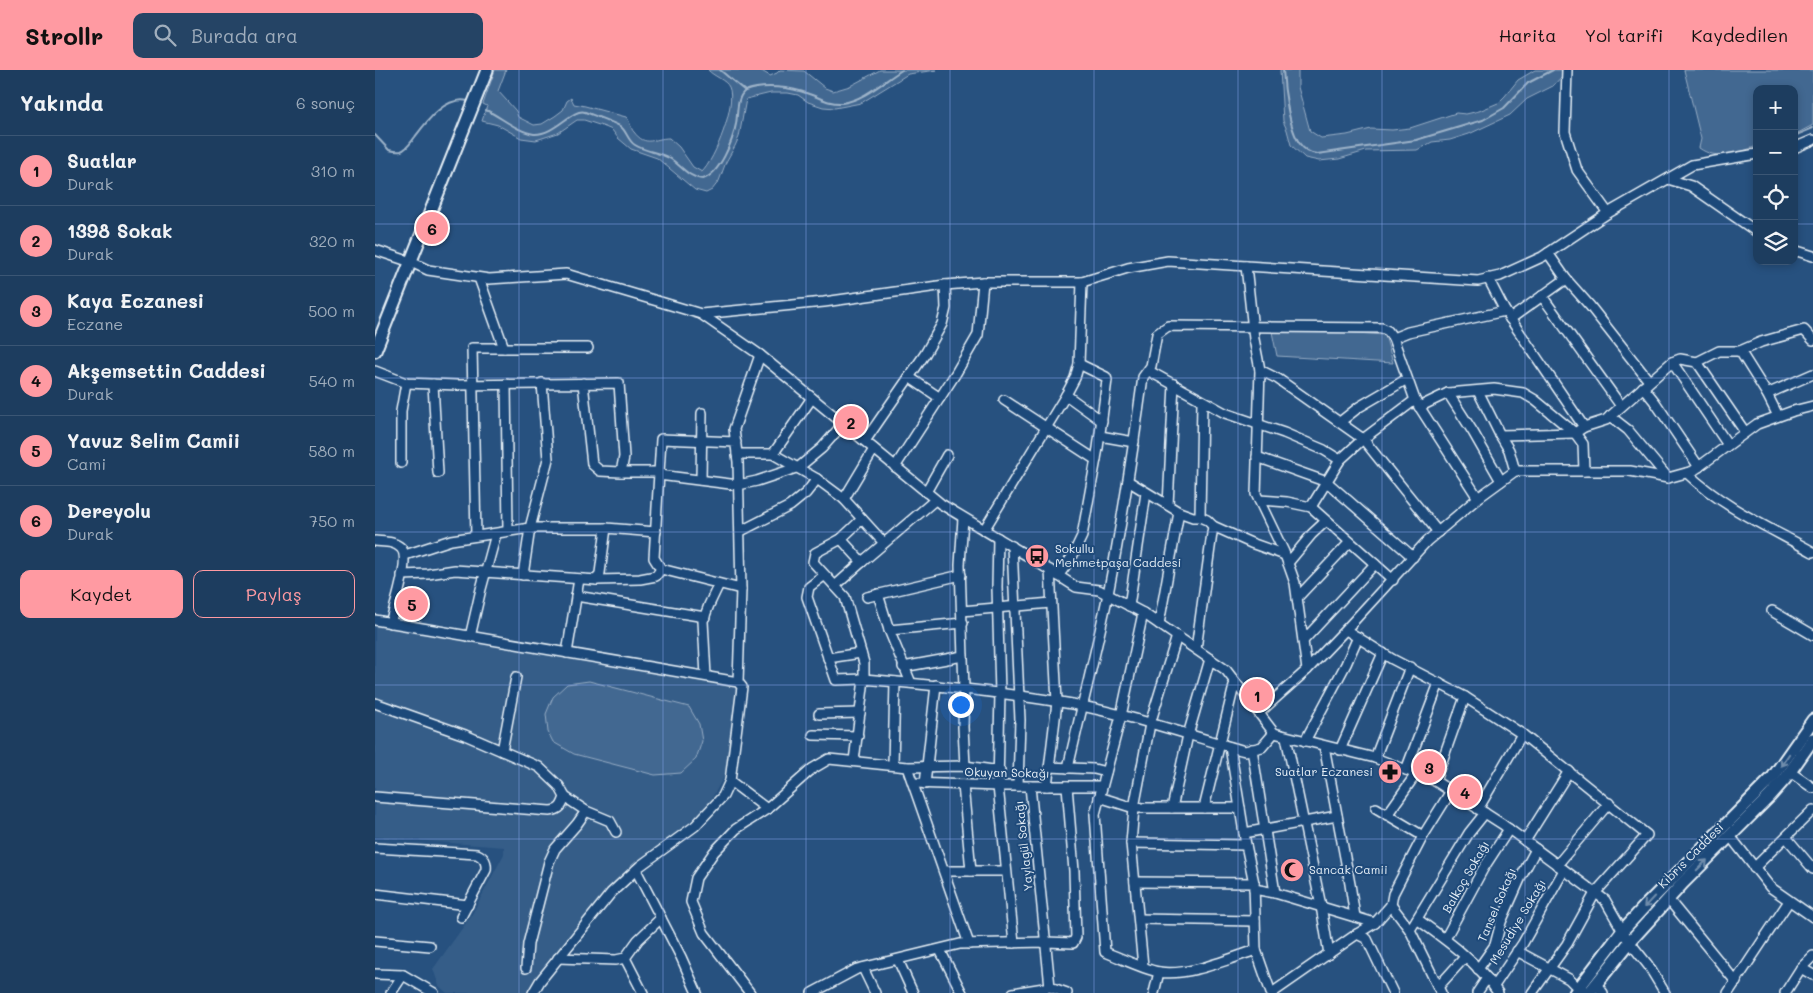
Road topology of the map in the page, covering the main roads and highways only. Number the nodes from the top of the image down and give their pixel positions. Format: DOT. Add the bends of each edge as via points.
graph roads {
  1 [pos="487,70"];
  2 [pos="375,351"];
  3 [pos="1813,720"];
  4 [pos="1813,739"];
  5 [pos="1589,991"];
  1 -- 2 [label="main road"];
  3 -- 5 [label="main road, one-way" via="1767,784 1623,930"];
  5 -- 4 [label="main road, Kıbrıs Caddesi, one-way" via="1629,942 1770,796"];
}
